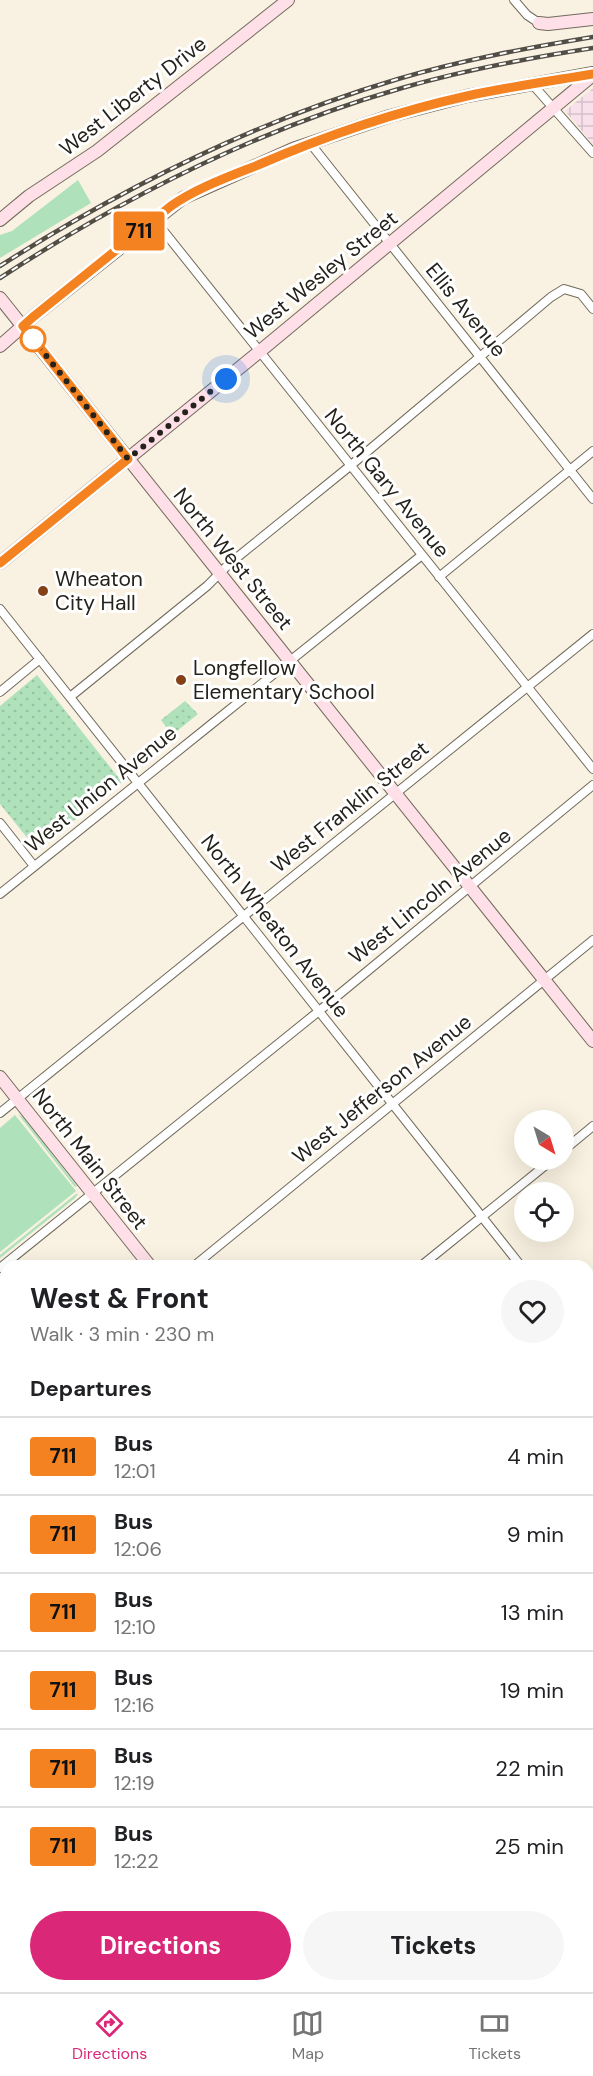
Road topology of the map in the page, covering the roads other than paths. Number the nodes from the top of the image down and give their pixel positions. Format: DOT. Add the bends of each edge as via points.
graph roads {
  1 [pos="288,0"];
  2 [pos="514,0"];
  3 [pos="593,19"];
  4 [pos="539,23"];
  5 [pos="593,74"];
  6 [pos="533,85"];
  7 [pos="554,108"];
  8 [pos="310,143"];
  9 [pos="593,153"];
  10 [pos="154,219"];
  11 [pos="0,220"];
  12 [pos="390,244"];
  13 [pos="0,298"];
  14 [pos="593,309"];
  15 [pos="23,326"];
  16 [pos="0,346"];
  17 [pos="259,352"];
  18 [pos="480,357"];
  19 [pos="593,451"];
  20 [pos="128,459"];
  21 [pos="351,465"];
  22 [pos="570,470"];
  23 [pos="593,499"];
  24 [pos="422,555"];
  25 [pos="0,563"];
  26 [pos="219,573"];
  27 [pos="439,577"];
  28 [pos="0,609"];
  29 [pos="593,634"];
  30 [pos="40,659"];
  31 [pos="291,662"];
  32 [pos="527,687"];
  33 [pos="0,692"];
  34 [pos="70,697"];
  35 [pos="593,769"];
  36 [pos="138,782"];
  37 [pos="593,785"];
  38 [pos="394,792"];
  39 [pos="0,823"];
  40 [pos="34,866"];
  41 [pos="470,886"];
  42 [pos="0,894"];
  43 [pos="244,916"];
  44 [pos="593,940"];
  45 [pos="544,980"];
  46 [pos="319,1011"];
  47 [pos="593,1041"];
  48 [pos="0,1077"];
  49 [pos="17,1098"];
  50 [pos="392,1103"];
  51 [pos="0,1113"];
  52 [pos="593,1126"];
  53 [pos="574,1142"];
  54 [pos="540,1170"];
  55 [pos="92,1193"];
  56 [pos="482,1216"];
  57 [pos="10,1260"];
  58 [pos="145,1260"];
  59 [pos="201,1260"];
  60 [pos="428,1260"];
  61 [pos="516,1260"];
  1 -- 11 [label="street, West Liberty Drive" via="97,151"];
  2 -- 4 [label="street"];
  3 -- 4 [label="street"];
  5 -- 6 [label="street"];
  5 -- 7 [label="street, West Wesley Street"];
  6 -- 7 [label="street"];
  6 -- 8 [label="street" via="424,107"];
  7 -- 9 [label="street"];
  7 -- 12 [label="street, West Wesley Street"];
  8 -- 10 [label="street" via="183,198"];
  8 -- 12 [label="street, Ellis Avenue"];
  10 -- 15 [label="street"];
  10 -- 17 [label="street, North Gary Avenue"];
  12 -- 17 [label="street, West Wesley Street"];
  12 -- 18 [label="street, Ellis Avenue"];
  13 -- 15 [label="street, North West Street"];
  14 -- 18 [label="street" via="581,294 564,289"];
  15 -- 16 [label="street"];
  15 -- 20 [label="street, North West Street"];
  17 -- 20 [label="street, West Wesley Street"];
  17 -- 21 [label="street, North Gary Avenue"];
  18 -- 21 [label="street"];
  18 -- 22 [label="street, Ellis Avenue"];
  19 -- 22 [label="street"];
  20 -- 25 [label="street, West Wesley Street"];
  20 -- 26 [label="street, North West Street"];
  21 -- 24 [label="street, North Gary Avenue"];
  21 -- 26 [label="street"];
  22 -- 23 [label="street, Ellis Avenue"];
  22 -- 27 [label="street"];
  24 -- 27 [label="street, North Gary Avenue"];
  24 -- 31 [label="street, West Union Avenue"];
  26 -- 31 [label="street, North West Street"];
  26 -- 34 [label="street"];
  27 -- 32 [label="street, North Gary Avenue"];
  28 -- 30 [label="street, North Wheaton Avenue"];
  29 -- 32 [label="street, West Franklin Street"];
  30 -- 33 [label="street"];
  30 -- 34 [label="street, North Wheaton Avenue"];
  31 -- 36 [label="street, West Union Avenue"];
  31 -- 38 [label="street, North West Street"];
  32 -- 35 [label="street, North Gary Avenue"];
  32 -- 38 [label="street, West Franklin Street"];
  34 -- 36 [label="street, North Wheaton Avenue"];
  36 -- 40 [label="street, West Union Avenue"];
  36 -- 43 [label="street, North Wheaton Avenue"];
  37 -- 41 [label="street, West Lincoln Avenue"];
  38 -- 41 [label="street, North West Street"];
  38 -- 43 [label="street, West Franklin Street"];
  39 -- 40 [label="street"];
  40 -- 42 [label="street, West Union Avenue"];
  41 -- 45 [label="street, North West Street"];
  41 -- 46 [label="street, West Lincoln Avenue"];
  43 -- 46 [label="street, North Wheaton Avenue"];
  43 -- 49 [label="street, West Franklin Street"];
  44 -- 45 [label="street, West Jefferson Avenue"];
  45 -- 47 [label="street, North West Street"];
  45 -- 50 [label="street, West Jefferson Avenue"];
  46 -- 50 [label="street, North Wheaton Avenue"];
  46 -- 55 [label="street, West Lincoln Avenue"];
  48 -- 49 [label="street, North Main Street"];
  49 -- 51 [label="street, West Franklin Street"];
  49 -- 55 [label="street, North Main Street"];
  50 -- 56 [label="street, North Wheaton Avenue"];
  50 -- 59 [label="street, West Jefferson Avenue"];
  52 -- 53 [label="street"];
  54 -- 56 [label="street"];
  55 -- 57 [label="street, West Lincoln Avenue"];
  55 -- 58 [label="street, North Main Street"];
  56 -- 60 [label="street"];
  56 -- 61 [label="street, North Wheaton Avenue"];
}
